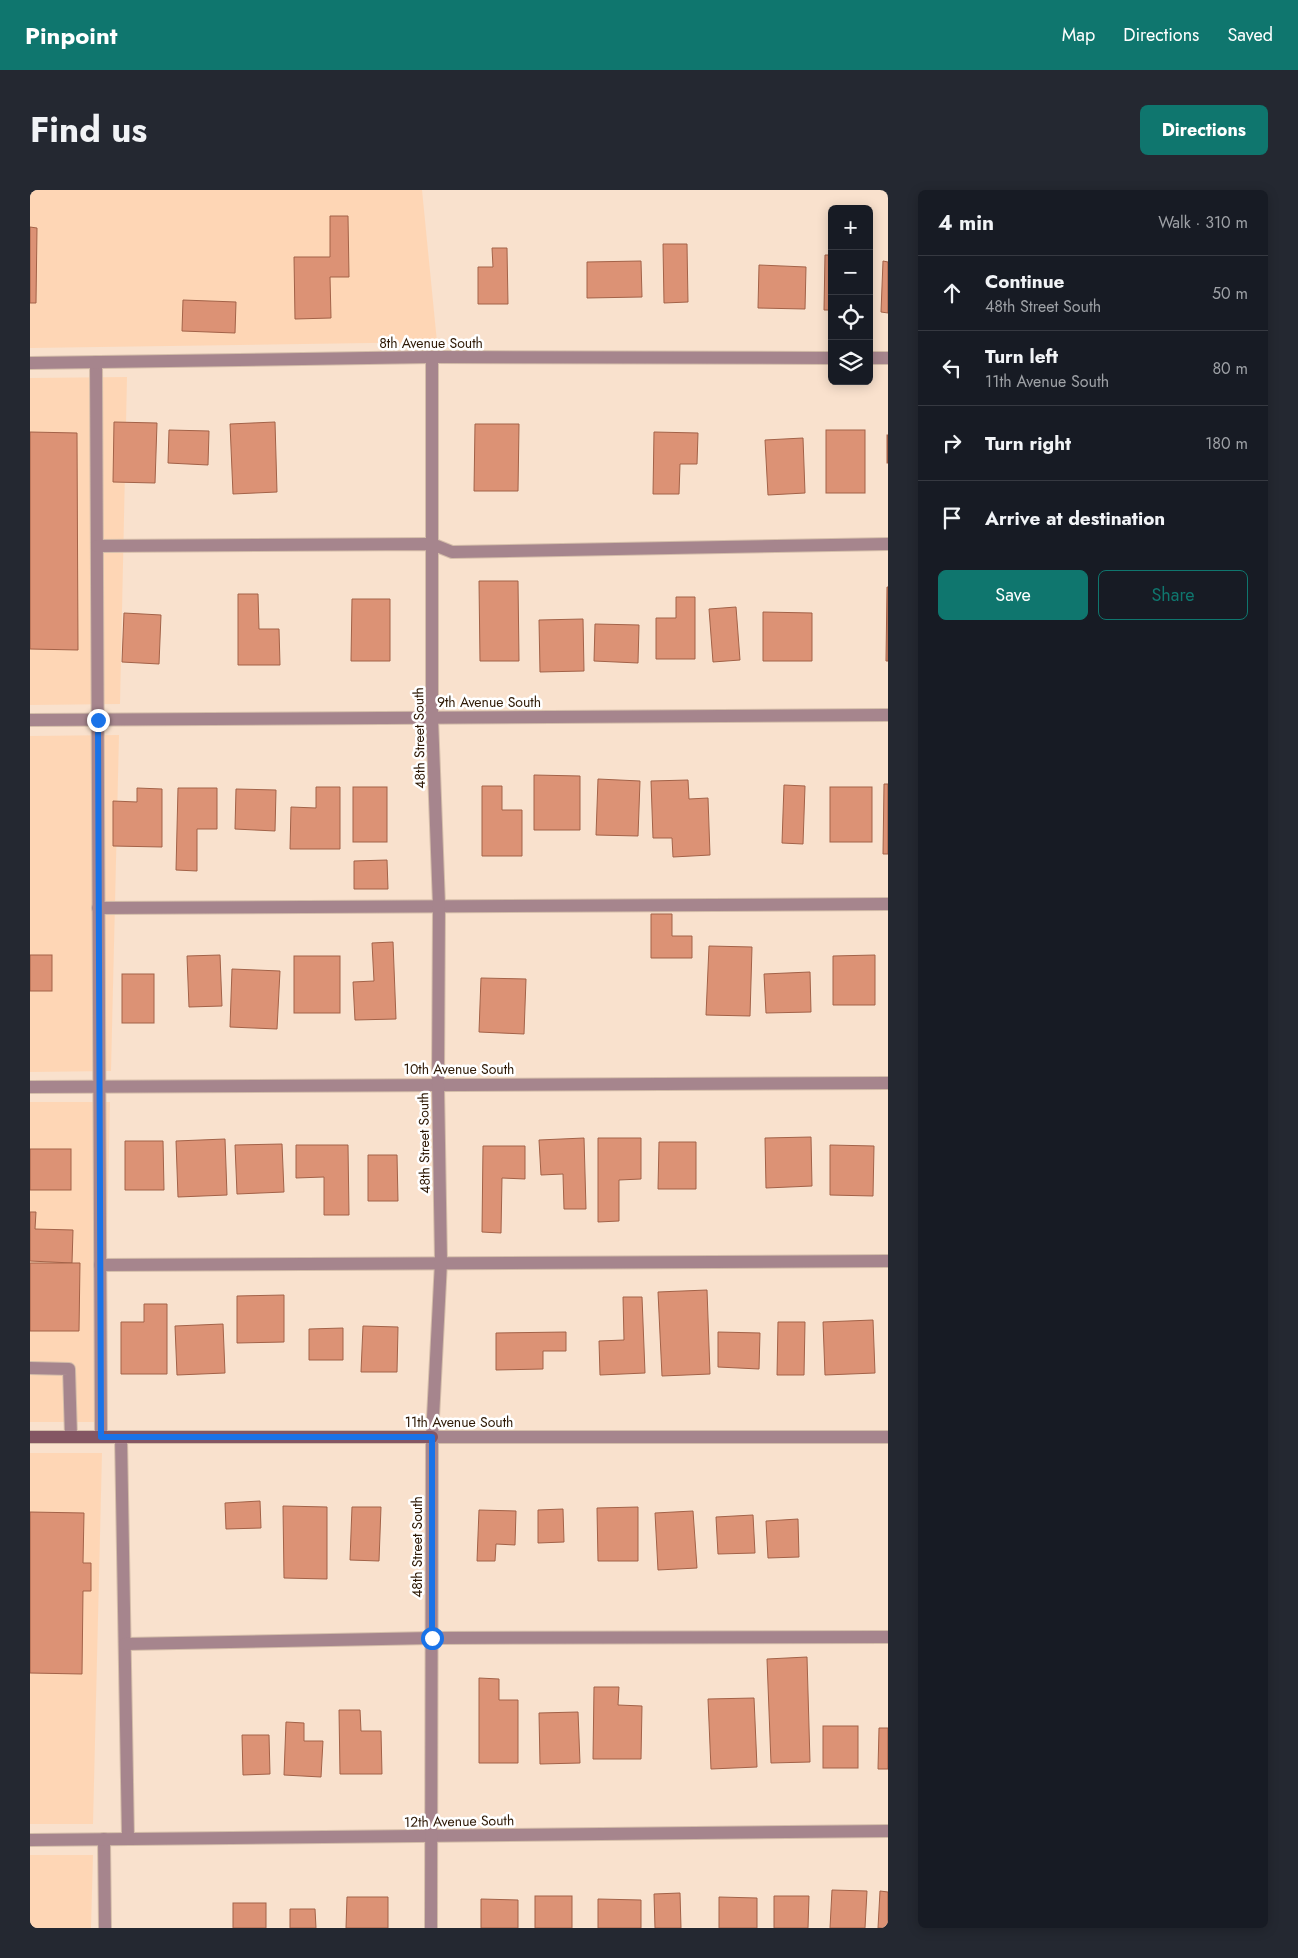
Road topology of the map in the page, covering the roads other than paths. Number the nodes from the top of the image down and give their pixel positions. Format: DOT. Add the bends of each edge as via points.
graph roads {
  1 [pos="432,357"];
  2 [pos="828,358"];
  3 [pos="873,358"];
  4 [pos="888,358"];
  5 [pos="96,362"];
  6 [pos="30,363"];
  7 [pos="432,544"];
  8 [pos="888,544"];
  9 [pos="97,546"];
  10 [pos="888,715"];
  11 [pos="432,718"];
  12 [pos="30,720"];
  13 [pos="98,720"];
  14 [pos="888,904"];
  15 [pos="439,905"];
  16 [pos="98,908"];
  17 [pos="888,1083"];
  18 [pos="438,1084"];
  19 [pos="30,1087"];
  20 [pos="100,1087"];
  21 [pos="888,1260"];
  22 [pos="441,1262"];
  23 [pos="100,1265"];
  24 [pos="30,1368"];
  25 [pos="30,1437"];
  26 [pos="71,1437"];
  27 [pos="101,1437"];
  28 [pos="122,1437"];
  29 [pos="432,1437"];
  30 [pos="888,1437"];
  31 [pos="888,1637"];
  32 [pos="432,1638"];
  33 [pos="125,1644"];
  34 [pos="888,1831"];
  35 [pos="431,1836"];
  36 [pos="128,1838"];
  37 [pos="104,1839"];
  38 [pos="30,1840"];
  39 [pos="105,1928"];
  40 [pos="432,1928"];
  1 -- 2 [label="street, 8th Avenue South"];
  1 -- 5 [label="street, 8th Avenue South"];
  1 -- 7 [label="street, 48th Street South"];
  3 -- 4 [label="street"];
  5 -- 6 [label="street, 8th Avenue South"];
  5 -- 9 [label="street"];
  7 -- 8 [label="street" via="452,552"];
  7 -- 9 [label="street"];
  7 -- 11 [label="street, 48th Street South"];
  9 -- 13 [label="street"];
  10 -- 11 [label="street, 9th Avenue South"];
  11 -- 13 [label="street, 9th Avenue South"];
  11 -- 15 [label="street, 48th Street South"];
  12 -- 13 [label="street, 9th Avenue South"];
  13 -- 16 [label="street"];
  14 -- 15 [label="street"];
  15 -- 16 [label="street"];
  15 -- 18 [label="street, 48th Street South"];
  16 -- 20 [label="street"];
  17 -- 18 [label="street, 10th Avenue South"];
  18 -- 20 [label="street, 10th Avenue South"];
  18 -- 22 [label="street, 48th Street South"];
  19 -- 20 [label="street, 10th Avenue South"];
  20 -- 23 [label="street"];
  21 -- 22 [label="street"];
  22 -- 23 [label="street"];
  22 -- 29 [label="street, 48th Street South"];
  23 -- 27 [label="street"];
  24 -- 26 [label="street" via="69,1368"];
  25 -- 26 [label="street, 11th Avenue South"];
  26 -- 27 [label="street, 11th Avenue South"];
  27 -- 28 [label="street, 11th Avenue South"];
  28 -- 29 [label="street, 11th Avenue South"];
  28 -- 33 [label="street"];
  29 -- 30 [label="street, 11th Avenue South"];
  29 -- 32 [label="street, 48th Street South"];
  31 -- 32 [label="street"];
  32 -- 33 [label="street"];
  32 -- 35 [label="street, 48th Street South"];
  33 -- 36 [label="street"];
  34 -- 35 [label="street, 12th Avenue South"];
  35 -- 36 [label="street, 12th Avenue South"];
  35 -- 40 [label="street, 48th Street South"];
  36 -- 37 [label="street, 12th Avenue South"];
  37 -- 38 [label="street, 12th Avenue South"];
  37 -- 39 [label="street"];
}
